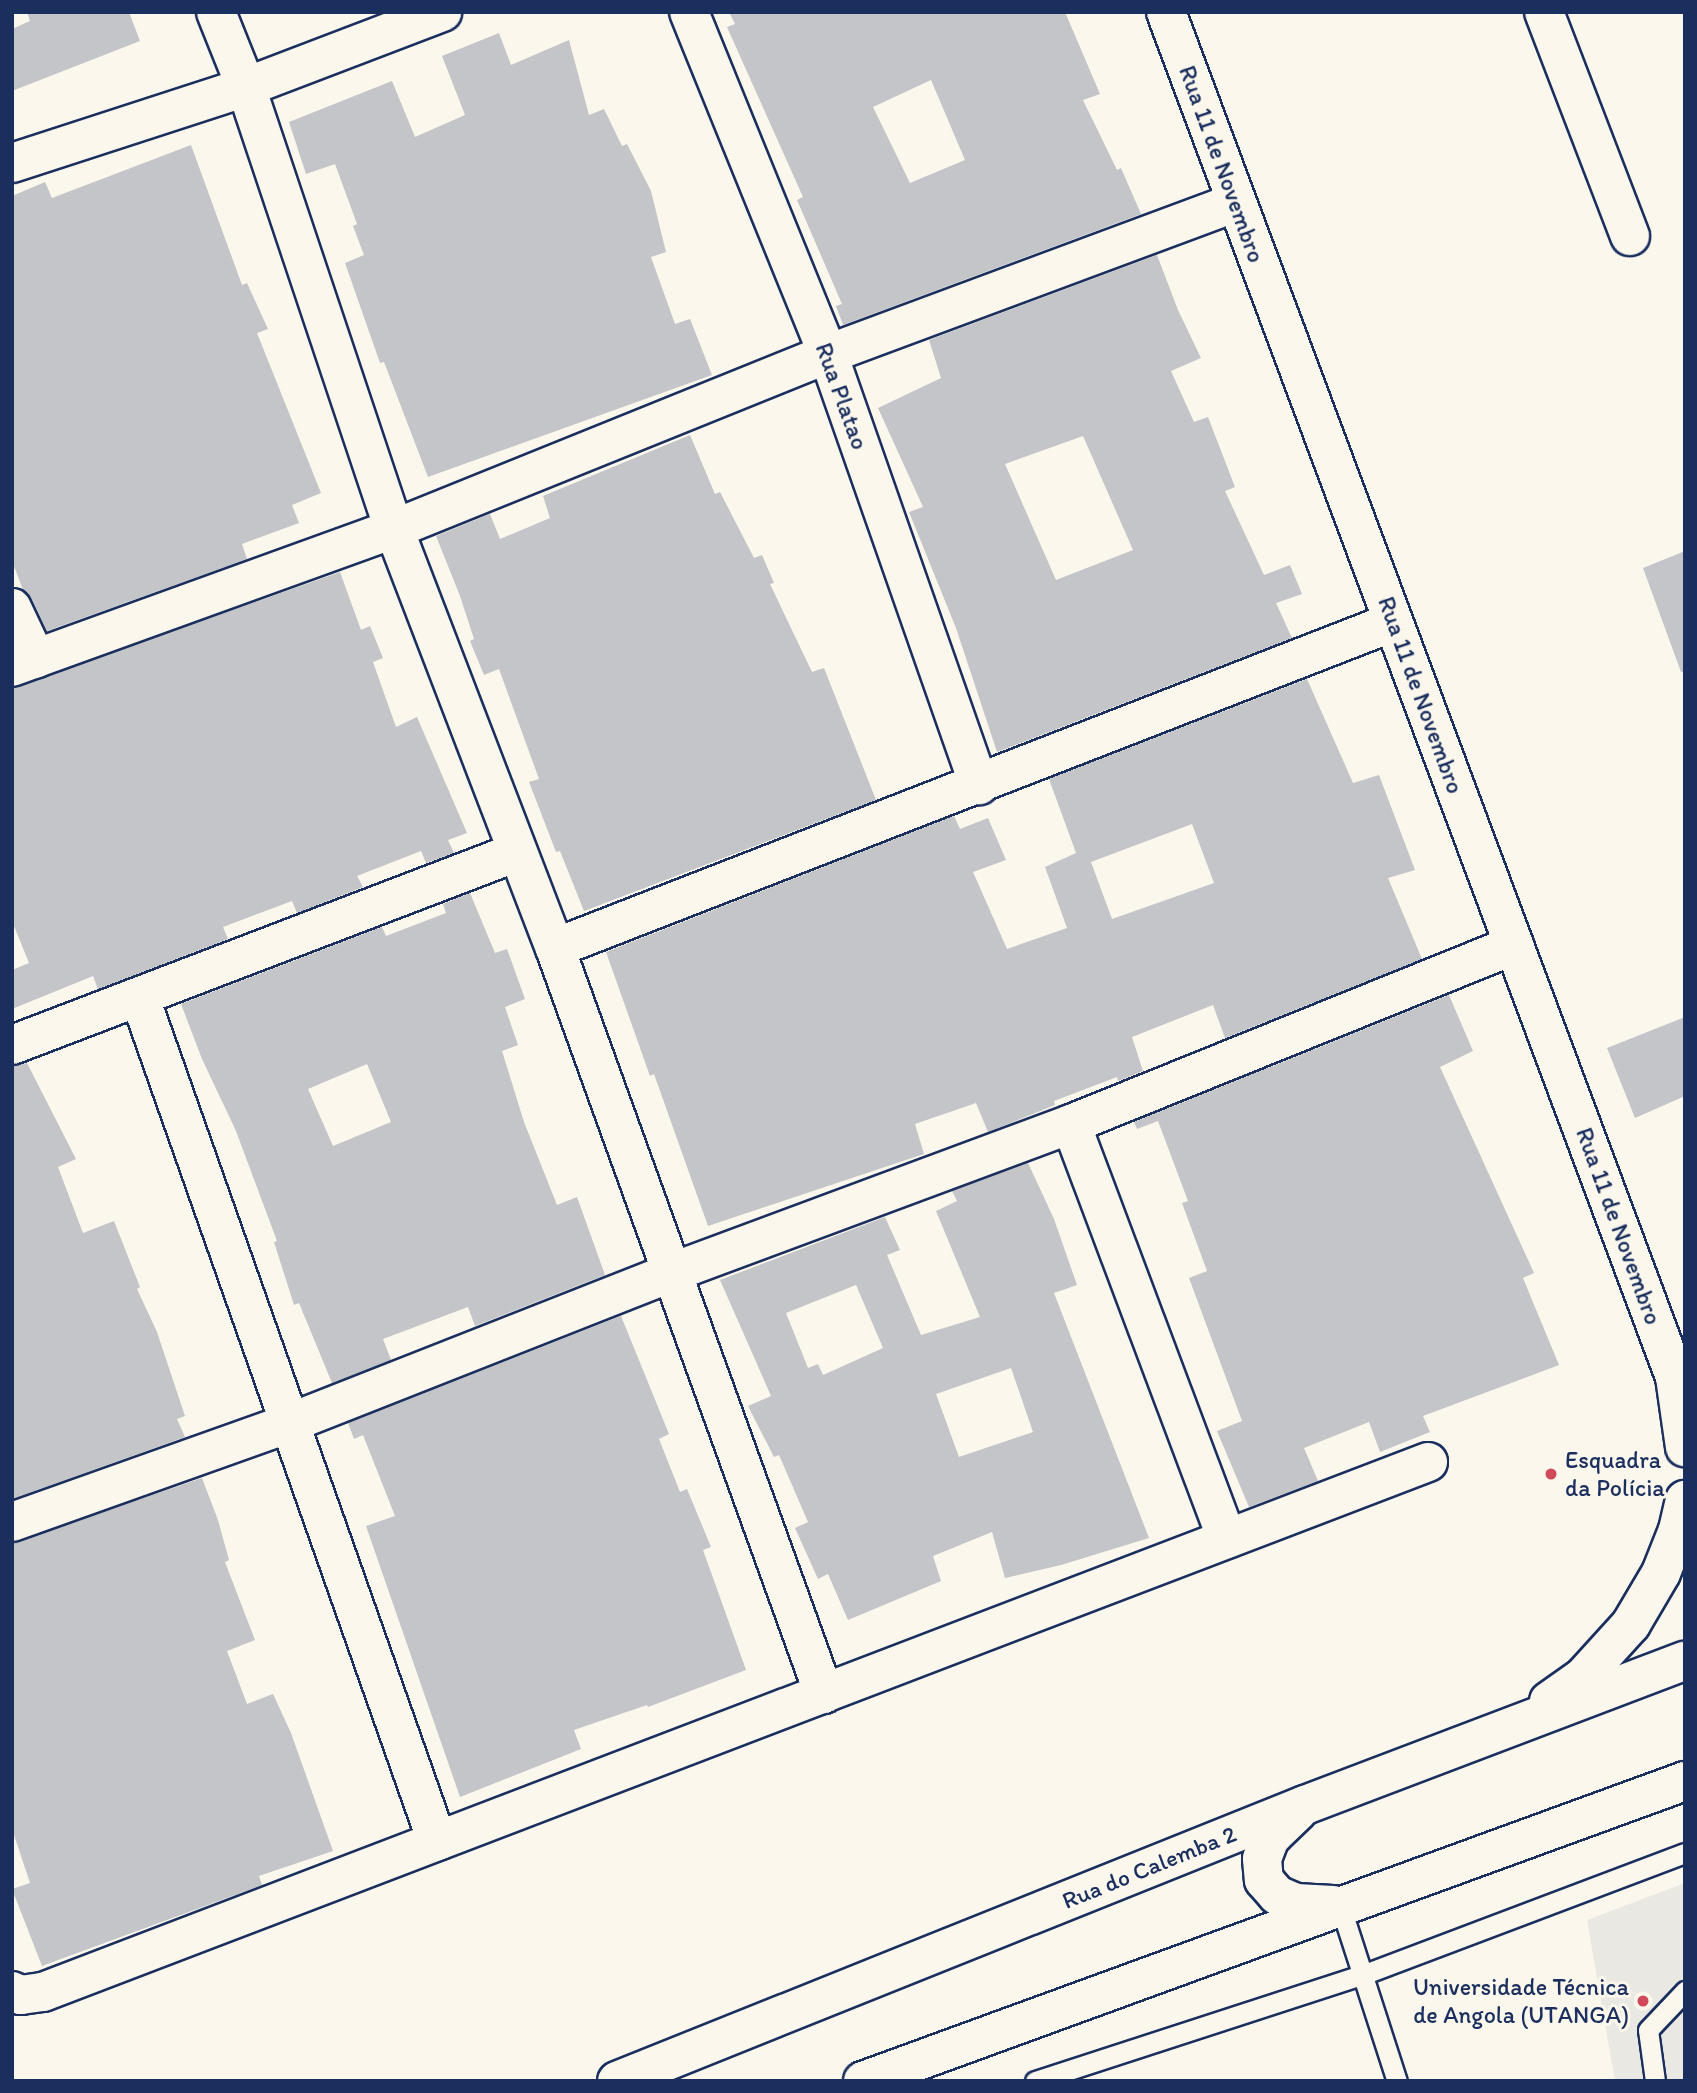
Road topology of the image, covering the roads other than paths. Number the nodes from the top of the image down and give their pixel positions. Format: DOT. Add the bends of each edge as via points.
graph roads {
  1 [pos="216,12"];
  2 [pos="442,12"];
  3 [pos="689,12"];
  4 [pos="1166,12"];
  5 [pos="1544,12"];
  6 [pos="246,87"];
  7 [pos="12,163"];
  8 [pos="1236,202"];
  9 [pos="1630,236"];
  10 [pos="828,354"];
  11 [pos="394,529"];
  12 [pos="12,608"];
  13 [pos="1393,622"];
  14 [pos="24,663"];
  15 [pos="979,785"];
  16 [pos="517,852"];
  17 [pos="1514,945"];
  18 [pos="555,948"];
  19 [pos="140,998"];
  20 [pos="12,1045"];
  21 [pos="1071,1124"];
  22 [pos="673,1272"];
  23 [pos="1682,1380"];
  24 [pos="287,1424"];
  25 [pos="1685,1447"];
  26 [pos="1428,1462"];
  27 [pos="1685,1500"];
  28 [pos="12,1522"];
  29 [pos="1227,1539"];
  30 [pos="1685,1661"];
  31 [pos="824,1693"];
  32 [pos="1494,1736"];
  33 [pos="1685,1781"];
  34 [pos="1306,1805"];
  35 [pos="437,1841"];
  36 [pos="1685,1853"];
  37 [pos="1340,1905"];
  38 [pos="1362,1975"];
  39 [pos="12,1991"];
  40 [pos="1685,1992"];
  41 [pos="617,2081"];
  42 [pos="863,2081"];
  43 [pos="1035,2081"];
  44 [pos="1396,2081"];
  45 [pos="1655,2081"];
  1 -- 6 [label="street"];
  2 -- 6 [label="street"];
  3 -- 10 [label="street, Rua Platao"];
  4 -- 8 [label="street, Rua 11 de Novembro"];
  5 -- 9 [label="street"];
  6 -- 7 [label="street"];
  6 -- 11 [label="street"];
  8 -- 10 [label="street"];
  8 -- 13 [label="street, Rua 11 de Novembro"];
  10 -- 11 [label="street"];
  10 -- 15 [label="street, Rua Platao"];
  11 -- 14 [label="street"];
  11 -- 16 [label="street"];
  12 -- 14 [label="street"];
  13 -- 15 [label="street"];
  13 -- 17 [label="street, Rua 11 de Novembro"];
  15 -- 18 [label="street"];
  16 -- 18 [label="street"];
  16 -- 19 [label="street"];
  17 -- 21 [label="street"];
  17 -- 23 [label="street, Rua 11 de Novembro"];
  18 -- 22 [label="street"];
  19 -- 20 [label="street"];
  19 -- 24 [label="street"];
  21 -- 22 [label="street"];
  21 -- 29 [label="street"];
  22 -- 24 [label="street"];
  22 -- 31 [label="street"];
  23 -- 25 [label="street, Rua 11 de Novembro"];
  24 -- 28 [label="street"];
  24 -- 35 [label="street"];
  26 -- 29 [label="street"];
  27 -- 32 [label="street" via="1661,1573 1631,1624 1583,1677"];
  29 -- 31 [label="street"];
  30 -- 32 [label="street, Rua do Calemba 2"];
  31 -- 35 [label="street"];
  32 -- 34 [label="street, Rua do Calemba 2"];
  33 -- 37 [label="street"];
  34 -- 37 [label="street" via="1270,1838 1262,1859 1264,1880 1277,1895 1296,1903"];
  34 -- 41 [label="street, Rua do Calemba 2"];
  35 -- 39 [label="street" via="43,1992 21,1995"];
  36 -- 38 [label="lane"];
  37 -- 38 [label="lane"];
  37 -- 42 [label="street"];
  38 -- 43 [label="lane"];
  38 -- 44 [label="lane"];
  40 -- 45 [label="lane" via="1648,2030"];
}
